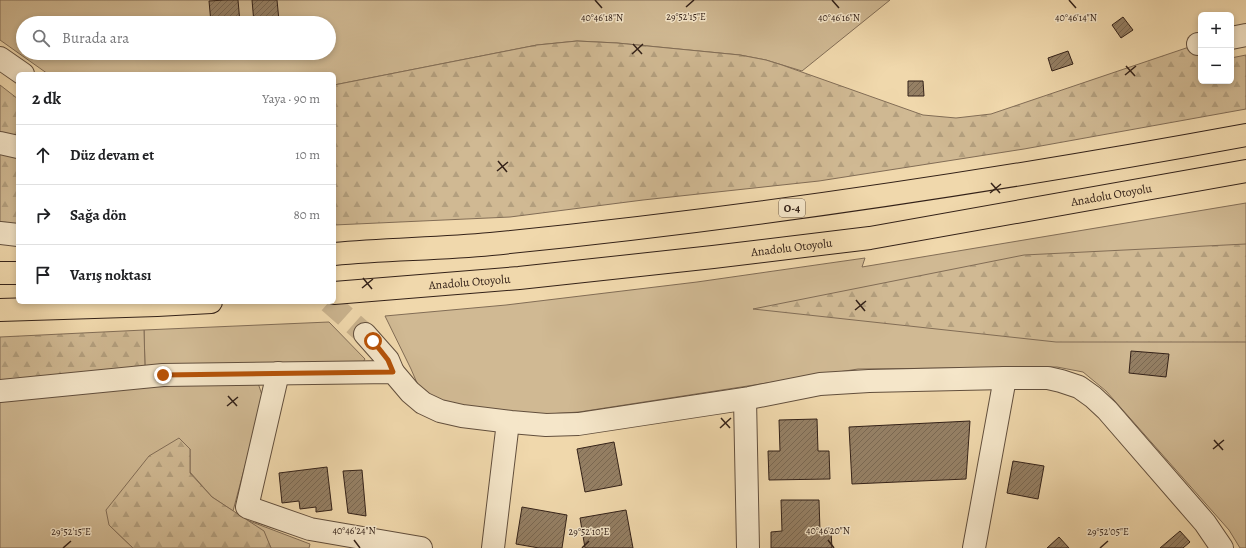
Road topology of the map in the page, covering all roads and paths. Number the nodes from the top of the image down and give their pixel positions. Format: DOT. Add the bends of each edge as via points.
graph roads {
  1 [pos="1246,35"];
  2 [pos="1234,37"];
  3 [pos="0,58"];
  4 [pos="20,72"];
  5 [pos="1246,135"];
  6 [pos="0,143"];
  7 [pos="16,147"];
  8 [pos="1246,171"];
  9 [pos="0,233"];
  10 [pos="16,235"];
  11 [pos="336,250"];
  12 [pos="367,251"];
  13 [pos="336,254"];
  14 [pos="0,273"];
  15 [pos="16,273"];
  16 [pos="336,293"];
  17 [pos="184,304"];
  18 [pos="0,310"];
  19 [pos="365,334"];
  20 [pos="393,372"];
  21 [pos="278,373"];
  22 [pos="1005,378"];
  23 [pos="0,391"];
  24 [pos="745,399"];
  25 [pos="508,422"];
  26 [pos="421,548"];
  27 [pos="493,548"];
  28 [pos="748,548"];
  29 [pos="974,548"];
  30 [pos="1222,548"];
  1 -- 2 [label="street"];
  3 -- 4 [label="street"];
  5 -- 12 [label="highway, O-4" via="781,210 488,244"];
  6 -- 7 [label="street"];
  8 -- 16 [label="highway, Anadolu Otoyolu" via="870,238 527,278"];
  9 -- 10 [label="street"];
  11 -- 12 [label="street"];
  12 -- 13 [label="highway, O-4"];
  14 -- 15 [label="highway"];
  17 -- 18 [label="highway"];
  19 -- 20 [label="street" via="388,360"];
  20 -- 21 [label="street"];
  20 -- 25 [label="street" via="423,403 440,411"];
  21 -- 23 [label="street" via="163,375"];
  21 -- 26 [label="street" via="247,507 310,529"];
  22 -- 24 [label="street" via="820,384"];
  22 -- 29 [label="street"];
  22 -- 30 [label="street" via="1048,378 1079,387 1093,397 1108,410 1205,523"];
  24 -- 25 [label="street" via="578,424"];
  24 -- 28 [label="street"];
  25 -- 27 [label="street"];
}
